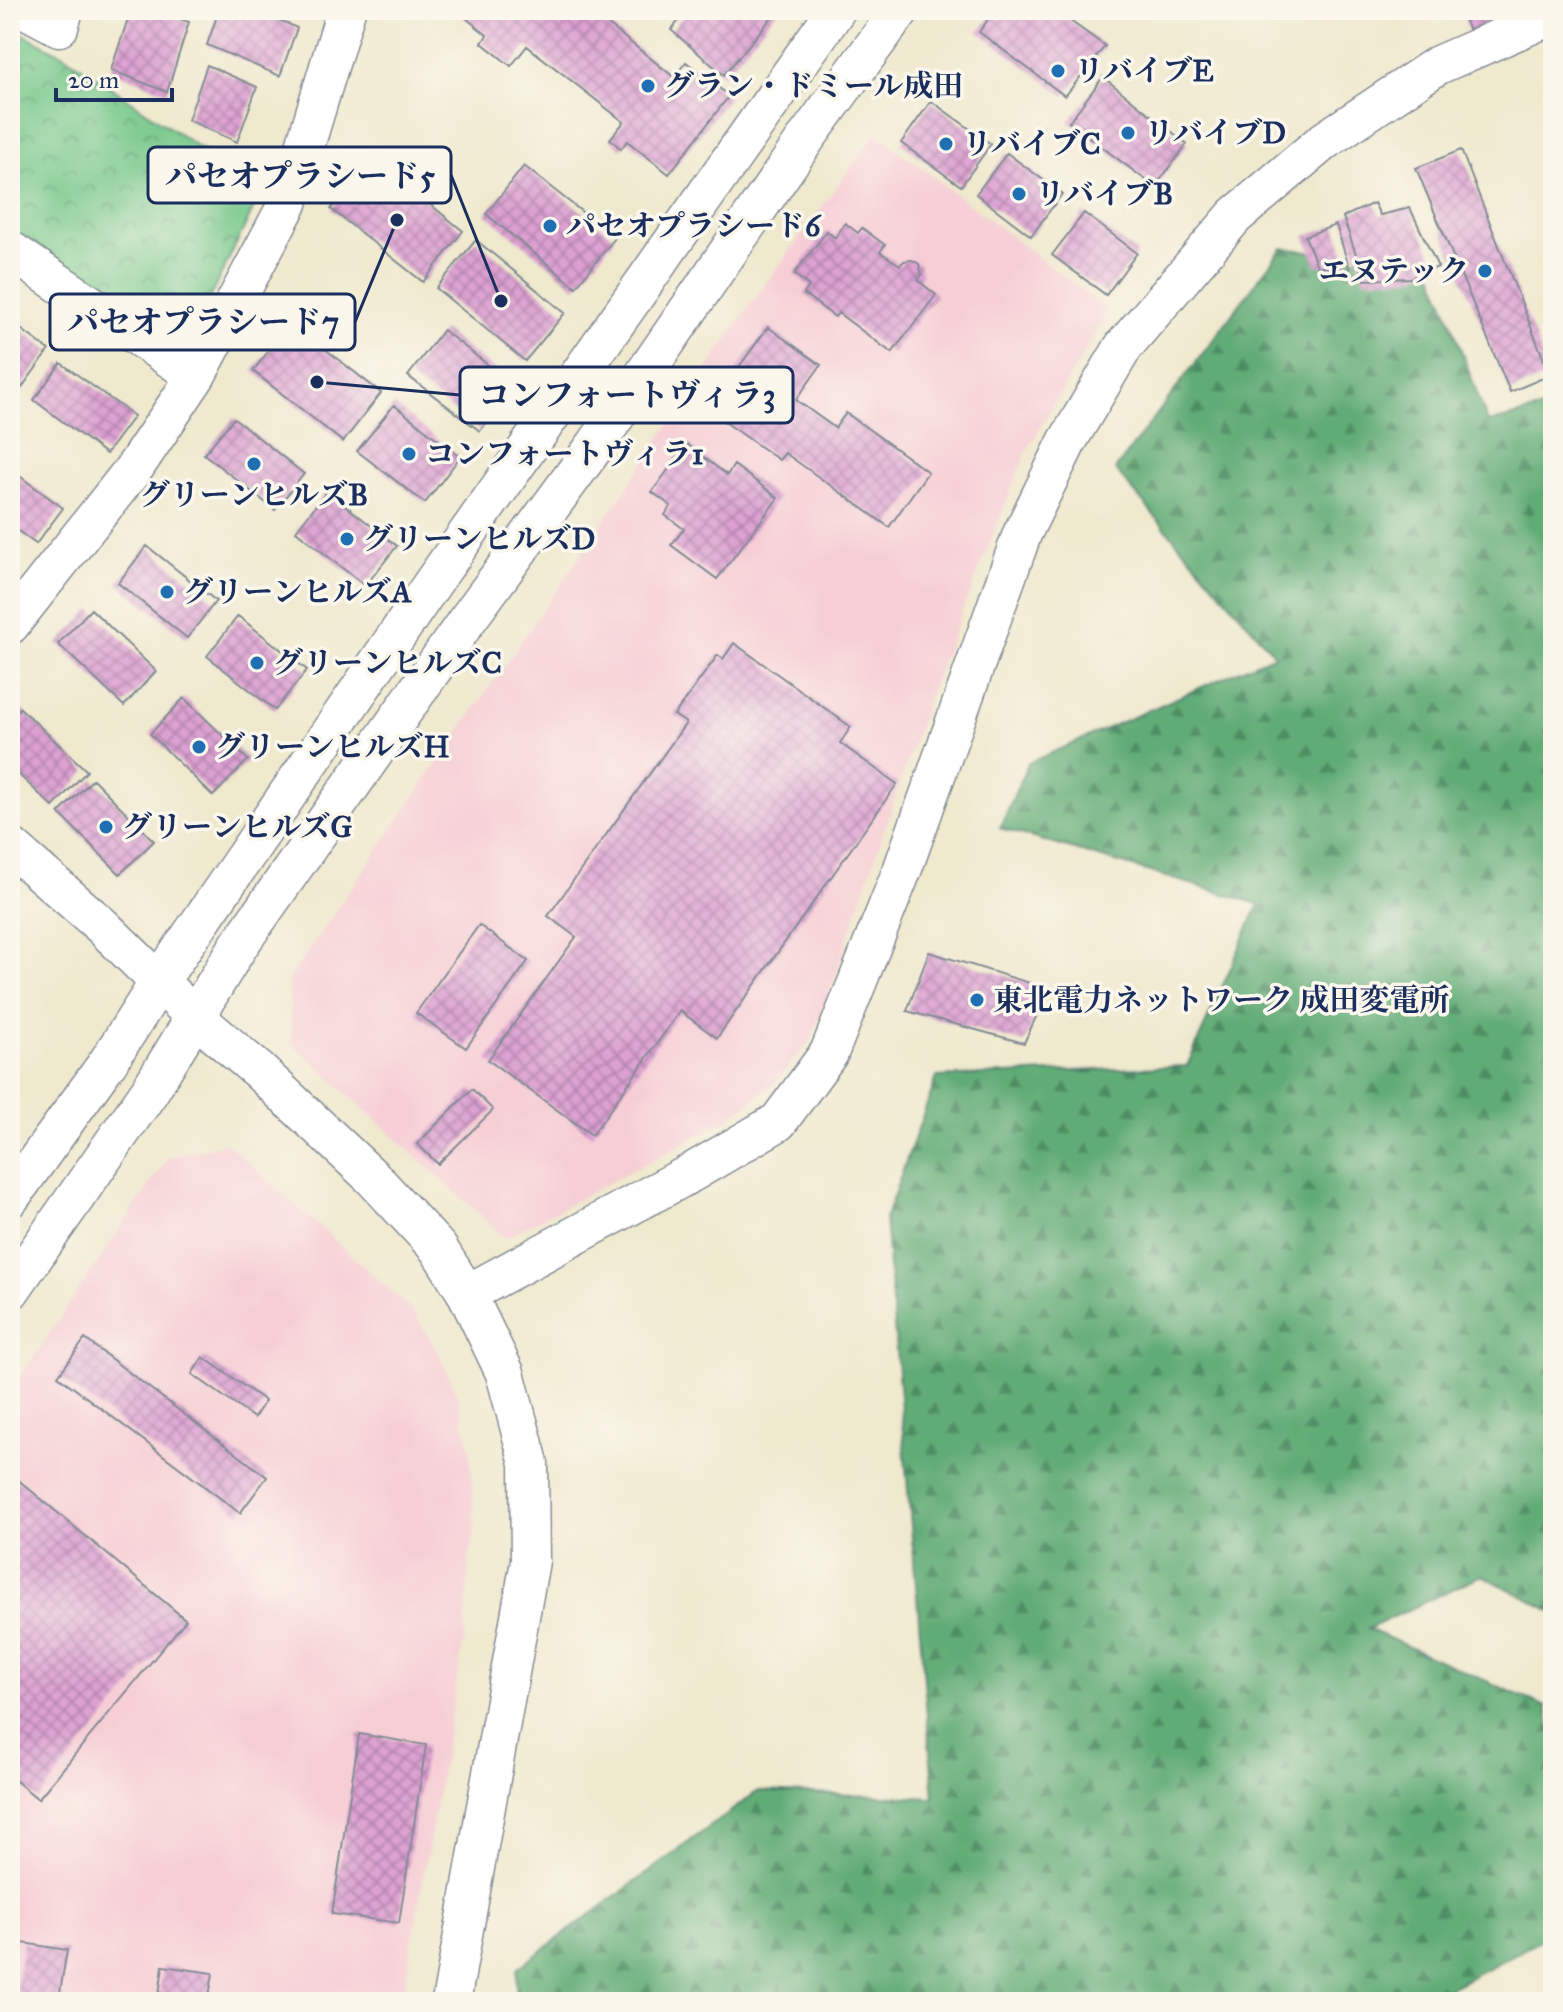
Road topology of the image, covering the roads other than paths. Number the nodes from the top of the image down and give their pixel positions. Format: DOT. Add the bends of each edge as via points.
graph roads {
  1 [pos="27,10"];
  2 [pos="64,10"];
  3 [pos="346,10"];
  4 [pos="836,10"];
  5 [pos="900,10"];
  6 [pos="1553,15"];
  7 [pos="10,250"];
  8 [pos="196,376"];
  9 [pos="10,625"];
  10 [pos="10,846"];
  11 [pos="159,982"];
  12 [pos="195,1017"];
  13 [pos="10,1198"];
  14 [pos="10,1291"];
  15 [pos="467,1294"];
  16 [pos="451,2002"];
  1 -- 2 [label="street" via="59,27"];
  3 -- 8 [label="street" via="288,203"];
  4 -- 11 [label="street"];
  5 -- 12 [label="street" via="248,932"];
  6 -- 15 [label="street" via="1438,65 1324,141 1235,216 1124,346 1067,442 1022,534 903,868 829,1053 778,1122"];
  7 -- 8 [label="street"];
  8 -- 9 [label="street" via="135,467"];
  10 -- 11 [label="street"];
  11 -- 12 [label="street"];
  11 -- 13 [label="street"];
  12 -- 14 [label="street"];
  12 -- 15 [label="street" via="374,1179 438,1248"];
  15 -- 16 [label="street" via="505,1373 529,1463 530,1561"];
}
